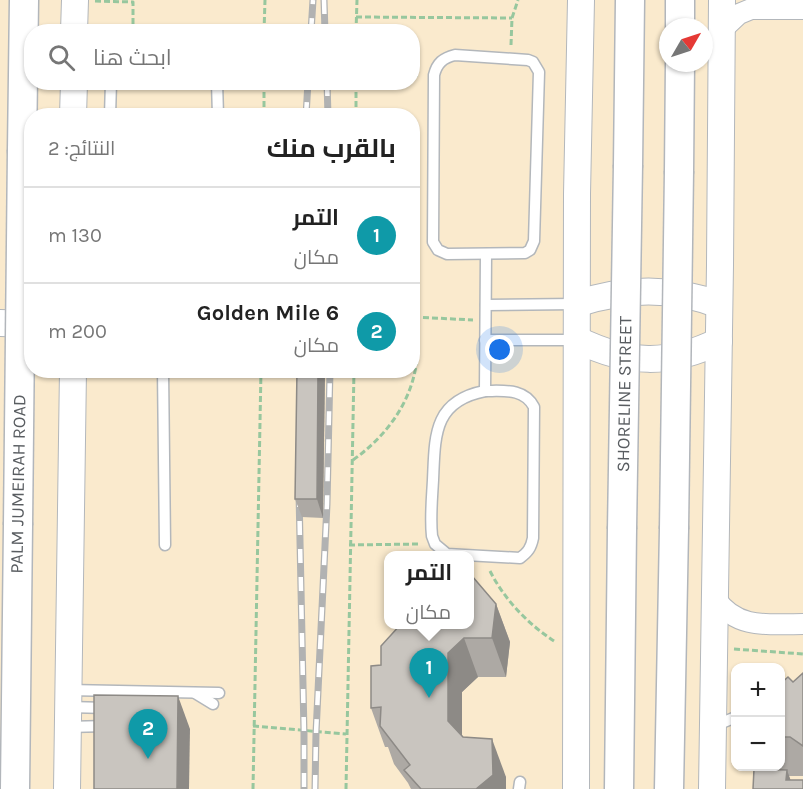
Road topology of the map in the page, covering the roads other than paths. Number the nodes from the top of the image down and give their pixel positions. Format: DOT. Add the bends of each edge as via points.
graph roads {
  1 [pos="24,0"];
  2 [pos="75,0"];
  3 [pos="581,0"];
  4 [pos="630,0"];
  5 [pos="680,0"];
  6 [pos="722,0"];
  7 [pos="803,9"];
  8 [pos="680,18"];
  9 [pos="74,24"];
  10 [pos="722,30"];
  11 [pos="680,72"];
  12 [pos="74,90"];
  13 [pos="111,90"];
  14 [pos="217,90"];
  15 [pos="73,108"];
  16 [pos="110,108"];
  17 [pos="218,108"];
  18 [pos="486,254"];
  19 [pos="576,304"];
  20 [pos="486,305"];
  21 [pos="719,305"];
  22 [pos="0,323"];
  23 [pos="24,324"];
  24 [pos="485,340"];
  25 [pos="578,340"];
  26 [pos="719,341"];
  27 [pos="0,370"];
  28 [pos="24,370"];
  29 [pos="73,378"];
  30 [pos="163,378"];
  31 [pos="485,391"];
  32 [pos="165,545"];
  33 [pos="443,551"];
  34 [pos="474,556"];
  35 [pos="716,599"];
  36 [pos="803,624"];
  37 [pos="194,692"];
  38 [pos="219,693"];
  39 [pos="213,704"];
  40 [pos="68,708"];
  41 [pos="123,708"];
  42 [pos="724,722"];
  43 [pos="123,726"];
  44 [pos="15,789"];
  45 [pos="67,789"];
  46 [pos="576,789"];
  47 [pos="620,789"];
  48 [pos="669,789"];
  49 [pos="712,789"];
  1 -- 44 [label="main road, PALM JUMEIRAH ROAD, bridge"];
  2 -- 9 [label="street"];
  3 -- 19 [label="street"];
  4 -- 47 [label="main road, SHORELINE STREET, bridge"];
  5 -- 8 [label="main road"];
  6 -- 10 [label="street"];
  7 -- 10 [label="street" via="751,9"];
  10 -- 21 [label="street"];
  11 -- 48 [label="main road, bridge"];
  12 -- 15 [label="street"];
  13 -- 16 [label="lane"];
  14 -- 17 [label="lane"];
  18 -- 18 [label="lane" via="525,253 534,241 539,72 528,60 455,55 436,67 434,75 433,242 447,254"];
  18 -- 20 [label="lane"];
  19 -- 20 [label="lane"];
  19 -- 21 [label="street" via="617,293 658,290"];
  19 -- 25 [label="street"];
  20 -- 24 [label="lane"];
  21 -- 26 [label="street"];
  22 -- 23 [label="street"];
  24 -- 25 [label="lane"];
  24 -- 31 [label="lane"];
  25 -- 26 [label="street" via="624,358 648,360 673,358"];
  25 -- 46 [label="street"];
  26 -- 35 [label="street"];
  27 -- 28 [label="street"];
  29 -- 40 [label="street"];
  30 -- 32 [label="lane"];
  31 -- 33 [label="lane" via="456,401 437,427 431,528 435,544"];
  31 -- 34 [label="lane" via="520,393 531,401 535,414 532,546 520,558"];
  35 -- 36 [label="street" via="732,616 746,622"];
  35 -- 42 [label="street" via="715,647"];
  37 -- 38 [label="lane"];
  37 -- 39 [label="lane"];
  37 -- 40 [label="lane"];
  40 -- 41 [label="lane"];
  40 -- 43 [label="lane"];
  40 -- 45 [label="street"];
  42 -- 49 [label="street"];
}
